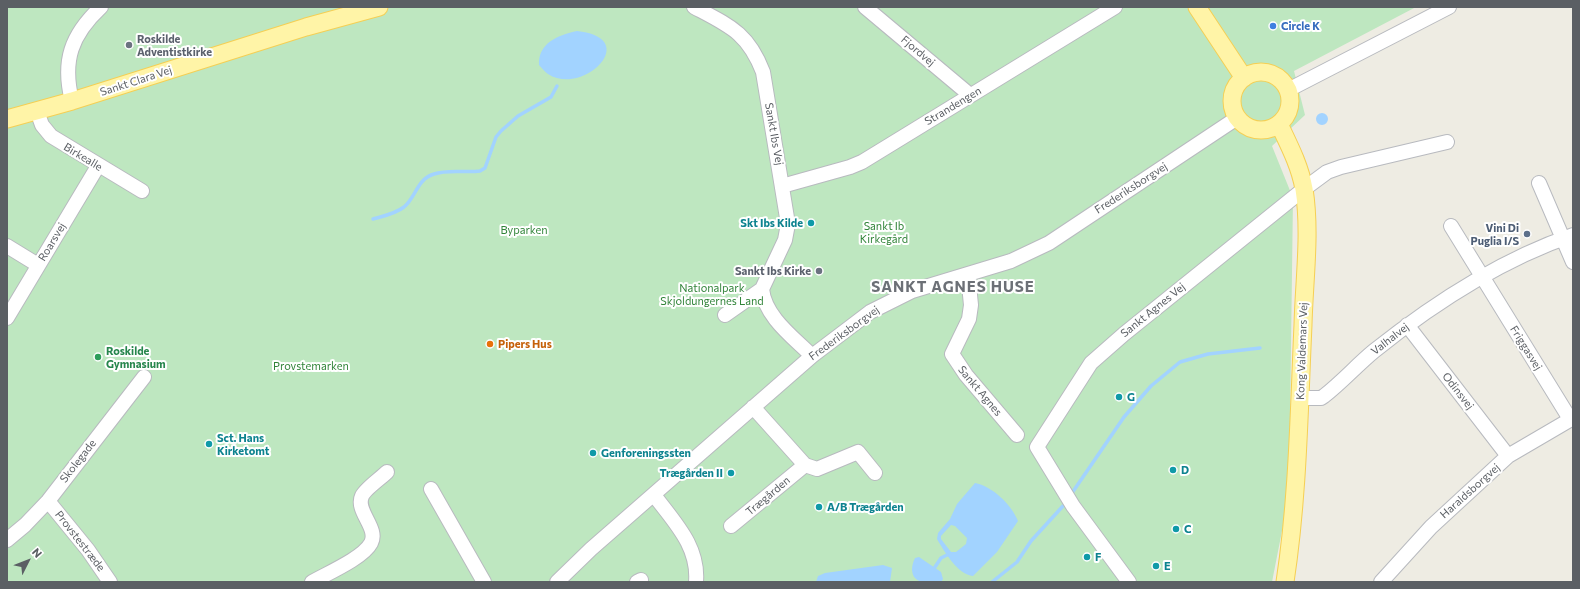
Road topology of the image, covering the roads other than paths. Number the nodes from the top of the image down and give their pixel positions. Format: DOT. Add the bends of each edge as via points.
graph roads {
  1 [pos="101,7"];
  2 [pos="380,7"];
  3 [pos="694,7"];
  4 [pos="865,7"];
  5 [pos="1115,7"];
  6 [pos="1197,7"];
  7 [pos="1450,7"];
  8 [pos="1244,78"];
  9 [pos="1288,90"];
  10 [pos="970,95"];
  11 [pos="72,101"];
  12 [pos="37,112"];
  13 [pos="1238,118"];
  14 [pos="7,119"];
  15 [pos="1279,124"];
  16 [pos="1447,142"];
  17 [pos="98,166"];
  18 [pos="1539,183"];
  19 [pos="782,186"];
  20 [pos="1304,189"];
  21 [pos="142,191"];
  22 [pos="1451,226"];
  23 [pos="1568,236"];
  24 [pos="7,246"];
  25 [pos="1573,262"];
  26 [pos="38,265"];
  27 [pos="968,275"];
  28 [pos="1482,277"];
  29 [pos="762,289"];
  30 [pos="725,315"];
  31 [pos="7,318"];
  32 [pos="1407,325"];
  33 [pos="812,356"];
  34 [pos="144,377"];
  35 [pos="1300,398"];
  36 [pos="753,408"];
  37 [pos="1571,418"];
  38 [pos="1017,435"];
  39 [pos="1508,456"];
  40 [pos="805,465"];
  41 [pos="387,472"];
  42 [pos="875,473"];
  43 [pos="431,489"];
  44 [pos="654,495"];
  45 [pos="48,501"];
  46 [pos="731,526"];
  47 [pos="7,540"];
  48 [pos="563,580"];
  49 [pos="110,582"];
  50 [pos="312,582"];
  51 [pos="484,582"];
  52 [pos="696,582"];
  53 [pos="1129,582"];
  54 [pos="1285,582"];
  55 [pos="1382,582"];
  1 -- 11 [label="street" via="87,20 68,57 67,73"];
  2 -- 11 [label="main road, Sankt Clara Vej" via="306,27"];
  3 -- 19 [label="street, Sankt Ibs Vej" via="734,28 756,55 763,72"];
  4 -- 10 [label="street, Fjordvej"];
  5 -- 10 [label="street, Strandengen"];
  6 -- 8 [label="main road"];
  7 -- 9 [label="street"];
  8 -- 9 [label="main road" via="1252,74 1269,74 1277,77"];
  8 -- 13 [label="main road" via="1234,92 1234,110"];
  9 -- 15 [label="main road" via="1289,109"];
  10 -- 19 [label="street, Strandengen" via="862,162"];
  11 -- 12 [label="main road, Sankt Clara Vej"];
  12 -- 14 [label="main road, Sankt Clara Vej"];
  12 -- 17 [label="street, Birkealle" via="42,125 51,136"];
  13 -- 15 [label="main road" via="1252,129 1271,129"];
  13 -- 27 [label="street, Frederiksborgvej" via="1048,243 1011,262"];
  15 -- 20 [label="main road, Kong Valdemars Vej" via="1298,167"];
  16 -- 20 [label="street, Sankt Agnes Vej" via="1341,166 1327,172"];
  17 -- 21 [label="street, Birkealle"];
  17 -- 26 [label="street, Roarsvej"];
  18 -- 23 [label="street"];
  19 -- 29 [label="street, Sankt Ibs Vej" via="788,224 785,240"];
  20 -- 35 [label="main road, Kong Valdemars Vej" via="1307,224"];
  20 -- 53 [label="street, Sankt Agnes Vej" via="1091,362 1036,447 1073,506"];
  22 -- 28 [label="street"];
  23 -- 25 [label="street"];
  23 -- 28 [label="street, Valhalvej" via="1524,254"];
  24 -- 26 [label="street"];
  26 -- 31 [label="street, Roarsvej"];
  27 -- 33 [label="street, Frederiksborgvej" via="902,295 870,312"];
  27 -- 38 [label="street, Sankt Agnes" via="971,305 969,319 952,354 966,375"];
  28 -- 32 [label="street, Valhalvej"];
  28 -- 37 [label="street, Friggasvej"];
  29 -- 30 [label="street, Sankt Ibs Vej"];
  29 -- 33 [label="street" via="765,305"];
  32 -- 35 [label="street, Valhalvej" via="1372,352 1324,396"];
  32 -- 39 [label="street, Odinsvej"];
  33 -- 36 [label="street, Frederiksborgvej"];
  34 -- 45 [label="street, Skolegade"];
  35 -- 54 [label="main road, Kong Valdemars Vej" via="1292,538"];
  36 -- 40 [label="street"];
  36 -- 44 [label="street, Frederiksborgvej"];
  37 -- 39 [label="street, Haraldsborgvej"];
  39 -- 55 [label="street, Haraldsborgvej" via="1431,527"];
  40 -- 42 [label="street" via="817,468 858,452"];
  40 -- 46 [label="street, Trægården"];
  41 -- 50 [label="street" via="362,495 361,503 373,535 372,542 364,552"];
  43 -- 51 [label="street"];
  44 -- 48 [label="street, Frederiksborgvej"];
  44 -- 52 [label="street" via="692,548 697,568"];
  45 -- 47 [label="street, Skolegade"];
  45 -- 49 [label="street, Provstestræde"];
}
